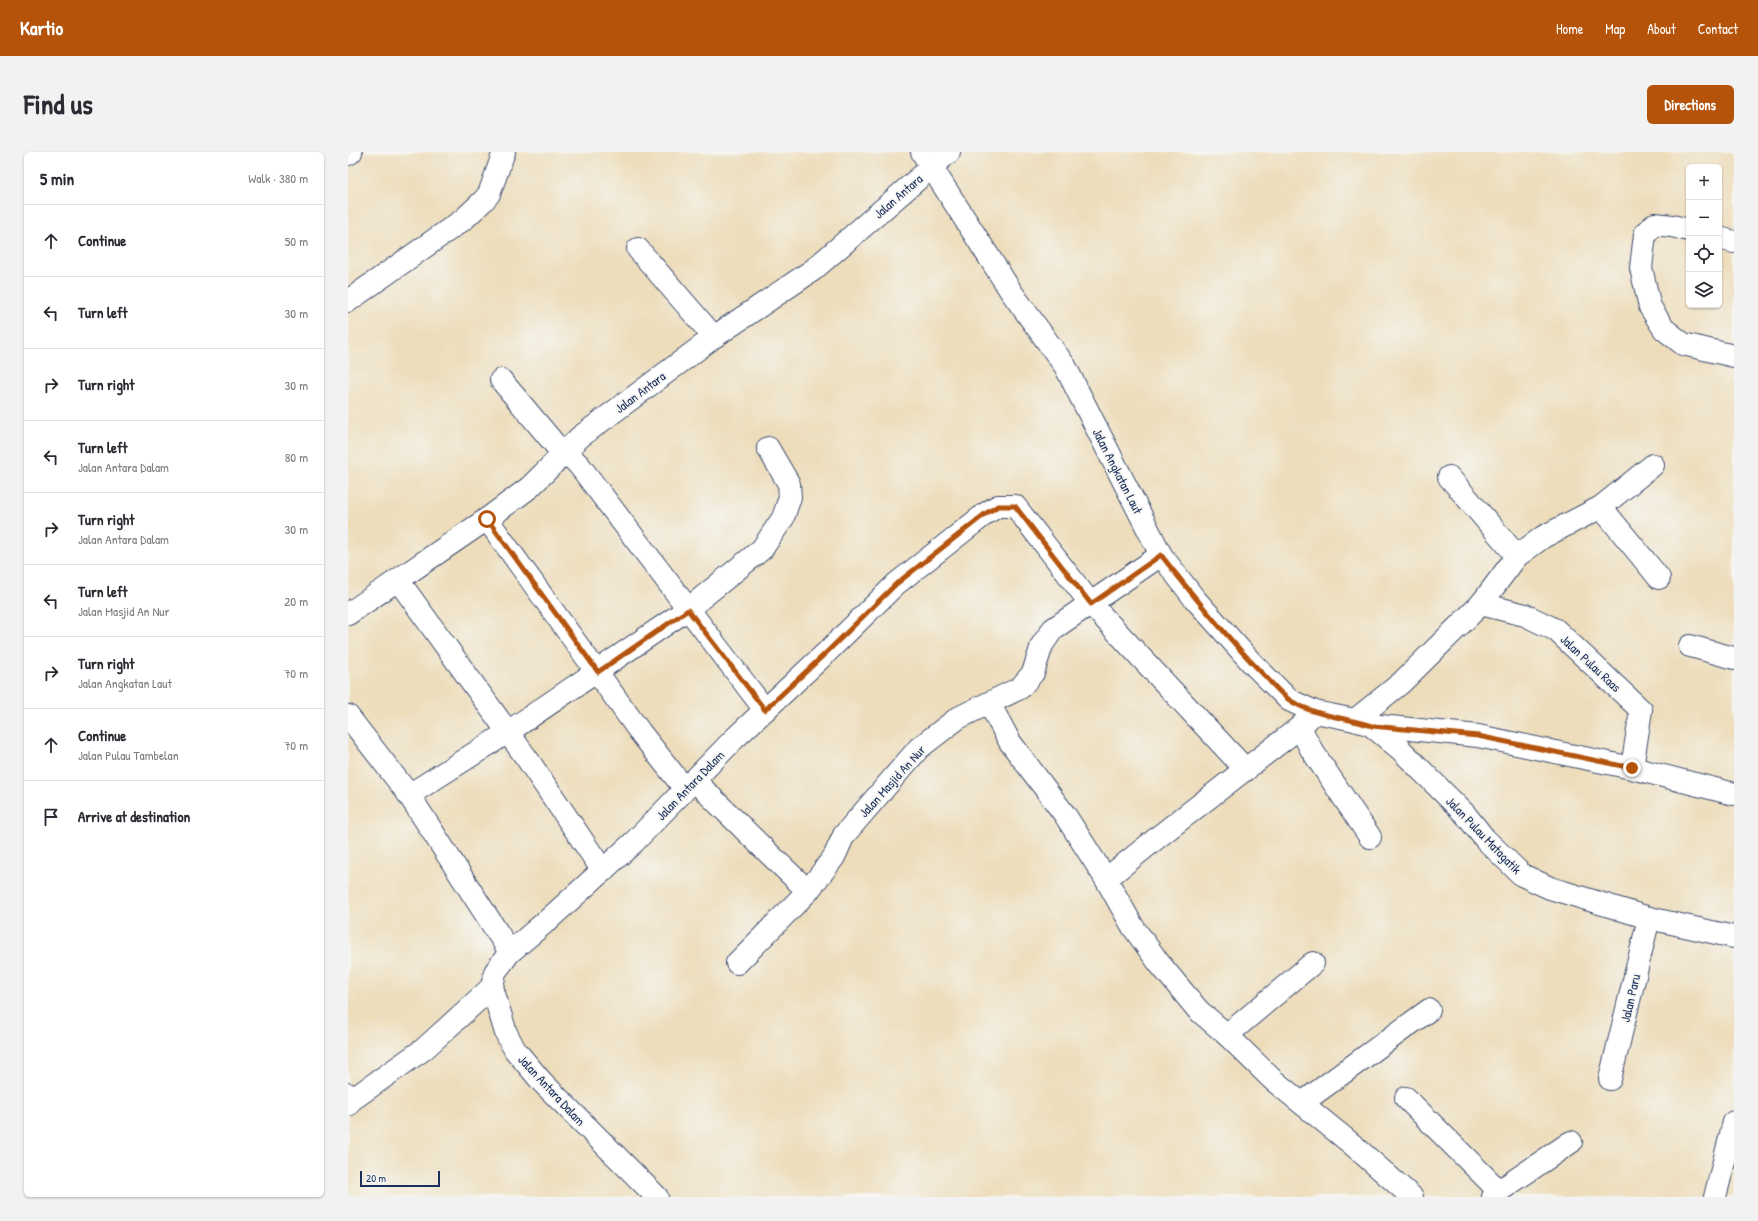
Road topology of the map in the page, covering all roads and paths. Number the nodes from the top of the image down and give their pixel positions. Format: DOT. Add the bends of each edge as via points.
graph roads {
  1 [pos="351,152"];
  2 [pos="504,152"];
  3 [pos="949,152"];
  4 [pos="348,154"];
  5 [pos="927,160"];
  6 [pos="1686,229"];
  7 [pos="1722,239"];
  8 [pos="1734,242"];
  9 [pos="638,249"];
  10 [pos="348,301"];
  11 [pos="714,337"];
  12 [pos="1734,356"];
  13 [pos="501,380"];
  14 [pos="768,448"];
  15 [pos="563,454"];
  16 [pos="1653,465"];
  17 [pos="1449,477"];
  18 [pos="1601,507"];
  19 [pos="487,519"];
  20 [pos="1161,555"];
  21 [pos="1517,556"];
  22 [pos="1659,578"];
  23 [pos="398,580"];
  24 [pos="1091,604"];
  25 [pos="1481,604"];
  26 [pos="688,610"];
  27 [pos="348,614"];
  28 [pos="1690,646"];
  29 [pos="1734,658"];
  30 [pos="598,672"];
  31 [pos="989,703"];
  32 [pos="765,710"];
  33 [pos="348,716"];
  34 [pos="1308,719"];
  35 [pos="1363,723"];
  36 [pos="508,732"];
  37 [pos="1632,768"];
  38 [pos="1246,770"];
  39 [pos="690,784"];
  40 [pos="1734,794"];
  41 [pos="409,795"];
  42 [pos="1370,837"];
  43 [pos="603,871"];
  44 [pos="1106,879"];
  45 [pos="808,891"];
  46 [pos="1649,918"];
  47 [pos="1734,937"];
  48 [pos="510,952"];
  49 [pos="737,963"];
  50 [pos="1313,963"];
  51 [pos="492,987"];
  52 [pos="1429,1010"];
  53 [pos="1226,1035"];
  54 [pos="1610,1079"];
  55 [pos="1406,1098"];
  56 [pos="349,1100"];
  57 [pos="1302,1102"];
  58 [pos="1734,1122"];
  59 [pos="1571,1142"];
  60 [pos="1722,1188"];
  61 [pos="1496,1194"];
  62 [pos="657,1197"];
  63 [pos="1412,1197"];
  1 -- 4 [label="street"];
  2 -- 10 [label="street" via="489,194 483,201 464,219"];
  3 -- 5 [label="street, Jalan Antara"];
  5 -- 11 [label="street, Jalan Antara" via="813,270"];
  5 -- 20 [label="street, Jalan Angkatan Laut" via="1012,292 1065,366"];
  6 -- 12 [label="street" via="1655,224 1645,234 1641,268 1650,307 1664,329 1683,344"];
  7 -- 8 [label="street"];
  9 -- 11 [label="street"];
  11 -- 15 [label="street, Jalan Antara" via="580,437"];
  13 -- 15 [label="street"];
  14 -- 26 [label="street" via="789,484 790,497 783,518 762,549"];
  15 -- 19 [label="street, Jalan Antara" via="530,487"];
  15 -- 26 [label="street" via="579,465"];
  16 -- 18 [label="street"];
  17 -- 21 [label="street"];
  18 -- 21 [label="street" via="1543,537"];
  18 -- 22 [label="street"];
  19 -- 23 [label="street, Jalan Antara"];
  19 -- 30 [label="street"];
  20 -- 24 [label="street, Jalan Masjid An Nur"];
  20 -- 34 [label="street, Jalan Angkatan Laut" via="1194,598 1252,663"];
  21 -- 25 [label="street"];
  23 -- 27 [label="street, Jalan Antara"];
  23 -- 36 [label="street"];
  24 -- 31 [label="street, Jalan Masjid An Nur" via="1053,629 1042,644 1033,673 1020,688"];
  24 -- 32 [label="street, Jalan Antara Dalam" via="1015,506 998,506 896,584"];
  24 -- 38 [label="street"];
  25 -- 35 [label="street"];
  25 -- 37 [label="street, Jalan Pulau Raas" via="1525,615 1556,630 1641,710"];
  26 -- 30 [label="street"];
  26 -- 32 [label="street"];
  28 -- 29 [label="street"];
  30 -- 36 [label="street"];
  30 -- 39 [label="street" via="640,732"];
  31 -- 44 [label="street" via="1010,742 1065,815"];
  31 -- 45 [label="street, Jalan Masjid An Nur" via="958,718 919,748 844,835 834,857"];
  32 -- 39 [label="street, Jalan Antara Dalam"];
  33 -- 41 [label="street"];
  34 -- 35 [label="street, Jalan Angkatan Laut"];
  34 -- 38 [label="street"];
  34 -- 42 [label="street" via="1311,749"];
  35 -- 37 [label="street, Jalan Angkatan Laut" via="1478,736"];
  35 -- 46 [label="street, Jalan Pulau Matagatik" via="1400,749 1522,875 1550,888"];
  36 -- 41 [label="street"];
  36 -- 43 [label="street"];
  37 -- 40 [label="street, Jalan Angkatan Laut"];
  38 -- 44 [label="street"];
  39 -- 43 [label="street, Jalan Antara Dalam"];
  39 -- 45 [label="street"];
  41 -- 48 [label="street"];
  43 -- 48 [label="street, Jalan Antara Dalam"];
  44 -- 53 [label="street" via="1133,928 1159,963 1198,1010"];
  45 -- 49 [label="street, Jalan Masjid An Nur"];
  46 -- 47 [label="street, Jalan Pulau Matagatik"];
  46 -- 54 [label="street, Jalan Paru"];
  48 -- 51 [label="street, Jalan Antara Dalam" via="496,972"];
  50 -- 53 [label="street"];
  51 -- 56 [label="street" via="424,1049"];
  51 -- 62 [label="street, Jalan Antara Dalam" via="506,1032 515,1050 548,1088"];
  52 -- 57 [label="street"];
  53 -- 57 [label="street" via="1273,1080"];
  55 -- 61 [label="street"];
  57 -- 63 [label="street"];
  58 -- 60 [label="street"];
  59 -- 61 [label="street"];
}
